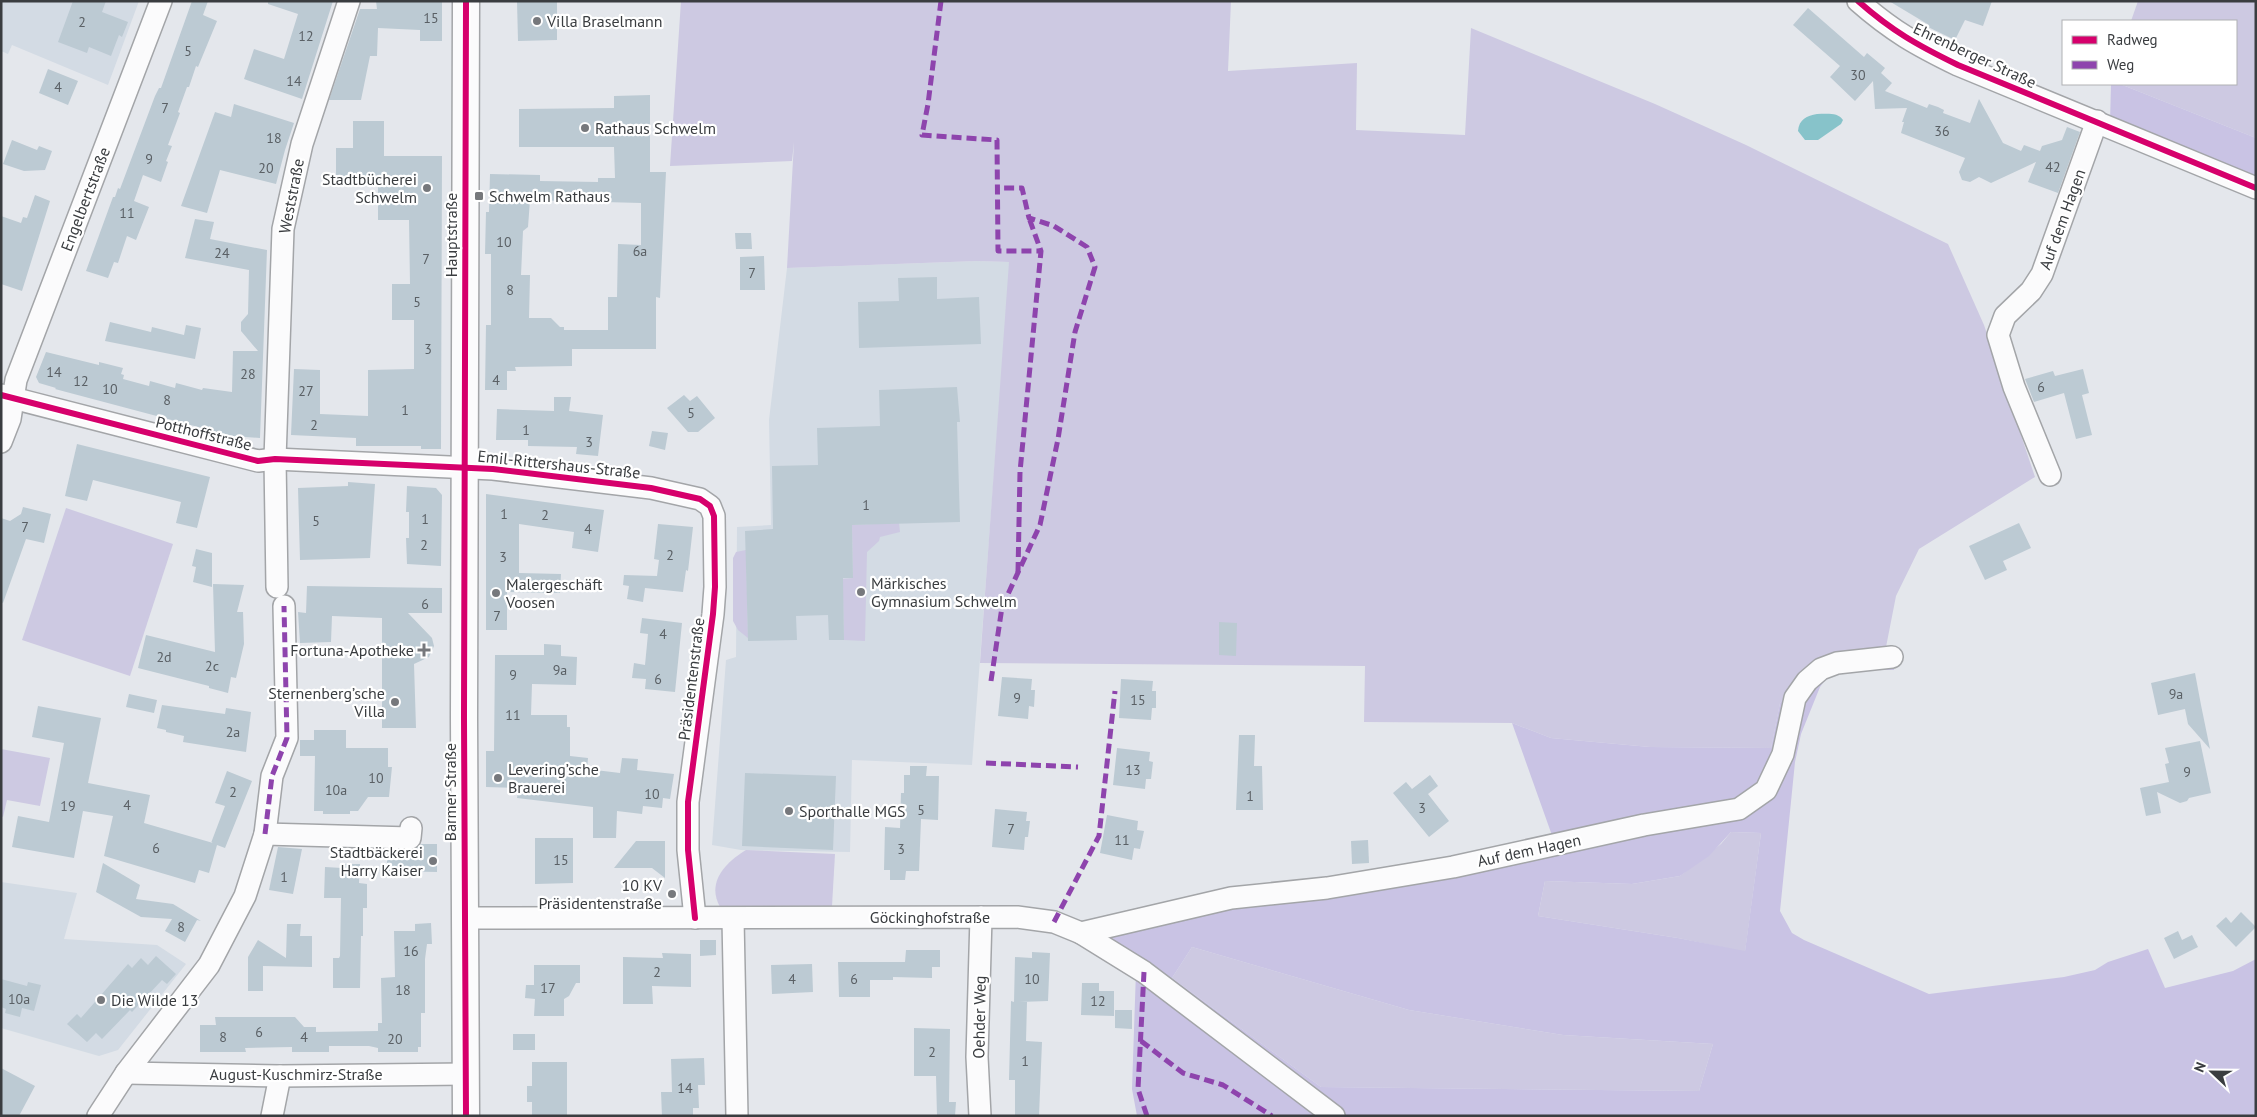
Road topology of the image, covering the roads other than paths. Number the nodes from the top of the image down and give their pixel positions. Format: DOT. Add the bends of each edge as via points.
graph roads {
  1 [pos="161,1"];
  2 [pos="349,1"];
  3 [pos="466,1"];
  4 [pos="1858,1"];
  5 [pos="2097,121"];
  6 [pos="2256,188"];
  7 [pos="7,397"];
  8 [pos="1,442"];
  9 [pos="275,459"];
  10 [pos="465,468"];
  11 [pos="2050,475"];
  12 [pos="651,488"];
  13 [pos="1892,657"];
  14 [pos="411,828"];
  15 [pos="265,834"];
  16 [pos="981,917"];
  17 [pos="465,918"];
  18 [pos="695,918"];
  19 [pos="733,919"];
  20 [pos="1082,933"];
  21 [pos="126,1073"];
  22 [pos="467,1074"];
  23 [pos="280,1076"];
  24 [pos="98,1116"];
  25 [pos="272,1116"];
  26 [pos="466,1116"];
  27 [pos="737,1116"];
  28 [pos="980,1116"];
  29 [pos="1334,1116"];
  1 -- 7 [label="street, Engelbertstraße"];
  2 -- 9 [label="street, Weststraße" via="302,144 283,228"];
  3 -- 10 [label="street, Hauptstraße"];
  4 -- 5 [label="street, Ehrenberger Straße" via="1915,44"];
  5 -- 6 [label="street, Ehrenberger Straße"];
  5 -- 11 [label="street, Auf dem Hagen" via="2042,274 2031,291 2005,316 1998,334 2014,387"];
  7 -- 8 [label="street, Engelbertstraße" via="10,419"];
  7 -- 9 [label="street, Potthoffstraße" via="258,461"];
  9 -- 10 [label="street, Potthoffstraße"];
  9 -- 15 [label="street, Weststraße" via="287,738 272,776"];
  10 -- 12 [label="street, Emil-Rittershaus-Straße"];
  10 -- 17 [label="street, Barmer Straße"];
  12 -- 18 [label="street, Präsidentenstraße" via="700,499 710,506 714,516 713,614 688,802 688,850"];
  13 -- 20 [label="street, Auf dem Hagen" via="1837,662 1821,669 1808,681 1795,698 1783,754 1766,790 1739,809 1644,825 1443,868 1327,888 1231,898"];
  14 -- 15 [label="street" via="410,838"];
  15 -- 21 [label="street, Weststraße" via="246,896 209,965"];
  16 -- 19 [label="street, Göckinghofstraße"];
  16 -- 20 [label="street, Göckinghofstraße" via="1054,922"];
  16 -- 28 [label="street, Oehder Weg" via="977,1057"];
  17 -- 18 [label="street, Göckinghofstraße"];
  17 -- 22 [label="street, Barmer Straße"];
  18 -- 19 [label="street, Göckinghofstraße"];
  19 -- 27 [label="street"];
  20 -- 29 [label="street, Göckinghofstraße" via="1144,972"];
  21 -- 23 [label="street, August-Kuschmirz-Straße"];
  21 -- 24 [label="street, Weststraße"];
  22 -- 23 [label="street, August-Kuschmirz-Straße"];
  22 -- 26 [label="street, Barmer Straße"];
  23 -- 25 [label="street"];
}
